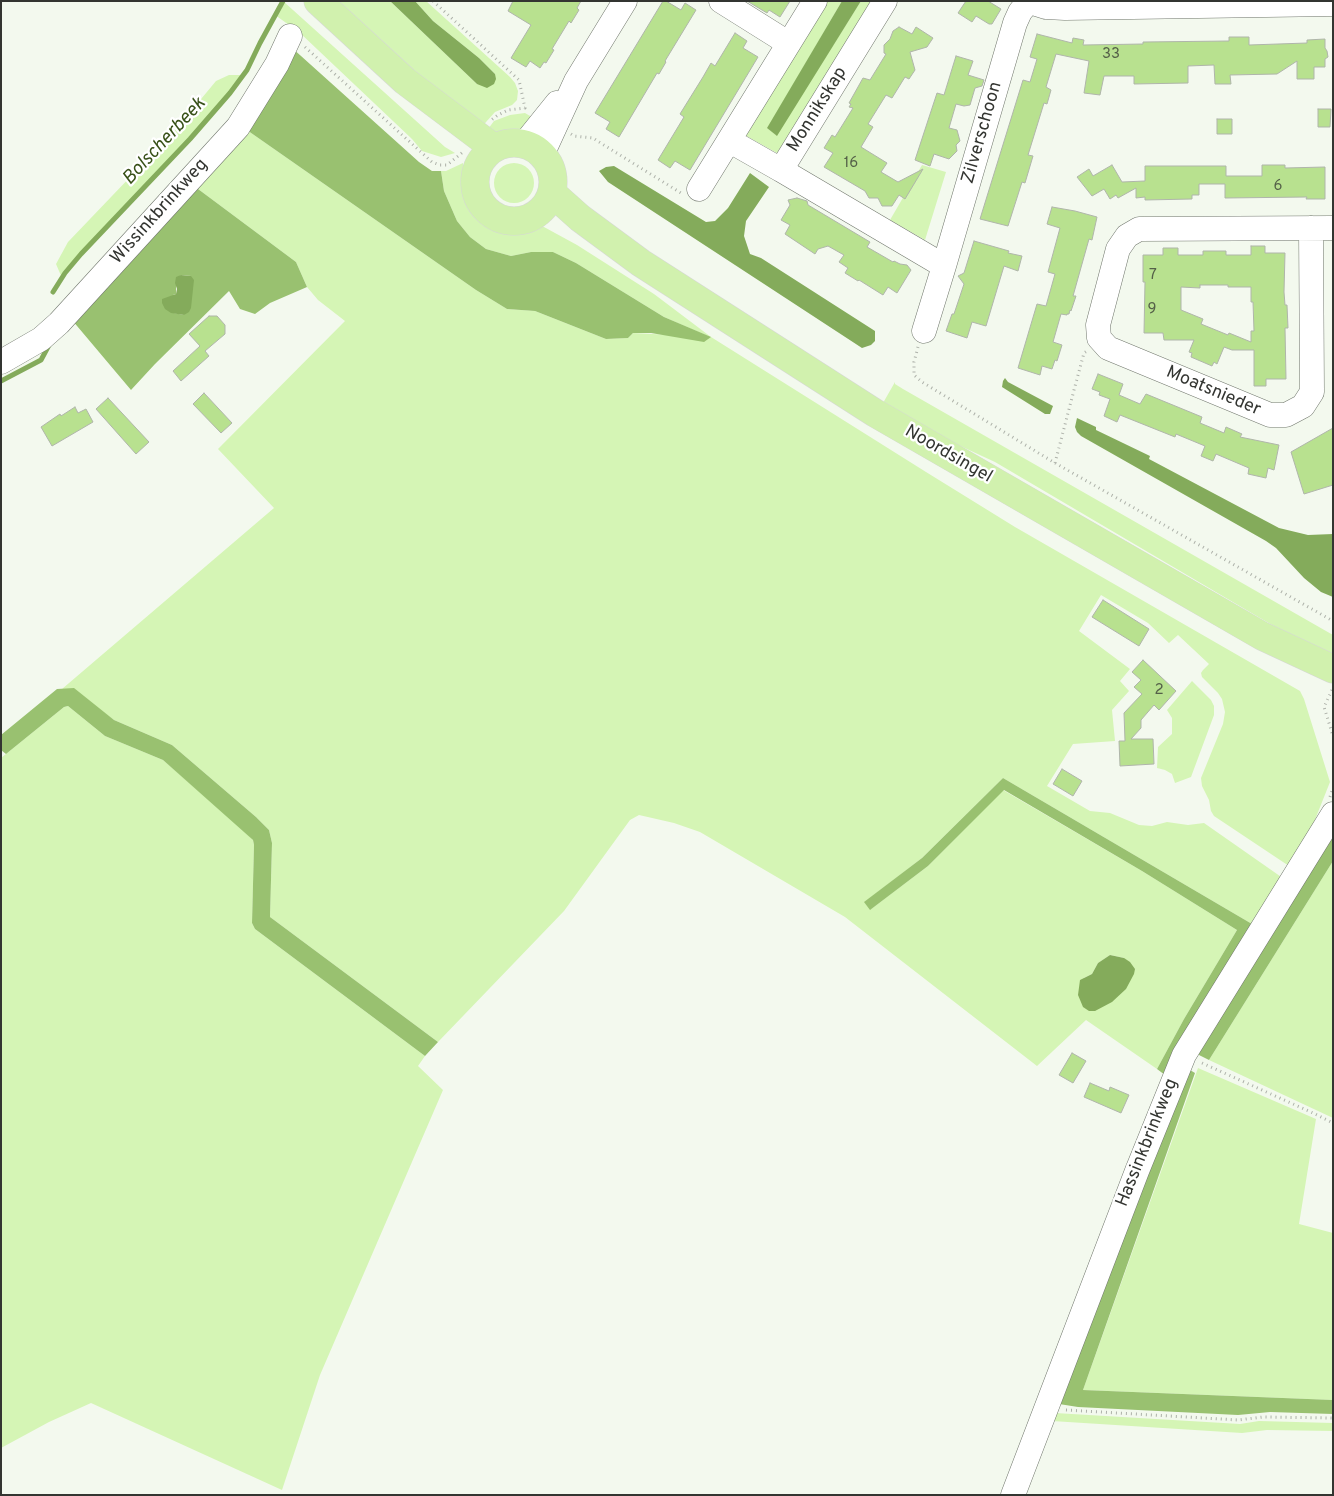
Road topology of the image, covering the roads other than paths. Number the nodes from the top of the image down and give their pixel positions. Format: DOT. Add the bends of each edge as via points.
graph roads {
  1 [pos="318,1"];
  2 [pos="625,1"];
  3 [pos="721,1"];
  4 [pos="815,1"];
  5 [pos="885,1"];
  6 [pos="1028,2"];
  7 [pos="1264,3"];
  8 [pos="1333,4"];
  9 [pos="290,36"];
  10 [pos="788,43"];
  11 [pos="730,142"];
  12 [pos="533,150"];
  13 [pos="486,157"];
  14 [pos="781,170"];
  15 [pos="699,189"];
  16 [pos="545,203"];
  17 [pos="1322,228"];
  18 [pos="944,266"];
  19 [pos="924,330"];
  20 [pos="1,362"];
  21 [pos="1262,636"];
  22 [pos="1333,669"];
  23 [pos="1333,689"];
  24 [pos="1332,814"];
  25 [pos="1013,1495"];
  1 -- 13 [label="main road"];
  2 -- 12 [label="street" via="576,81 543,116"];
  3 -- 10 [label="street"];
  4 -- 10 [label="street"];
  5 -- 14 [label="street, Monnikskap"];
  6 -- 7 [label="street" via="1065,8"];
  6 -- 18 [label="street, Zilverschoon" via="1015,23"];
  7 -- 8 [label="street"];
  9 -- 20 [label="street, Wissinkbrinkweg" via="277,64 238,127 59,323 41,340"];
  10 -- 11 [label="street"];
  11 -- 14 [label="street, Monnikskap"];
  11 -- 15 [label="street"];
  12 -- 13 [label="main road" via="513,143"];
  12 -- 16 [label="main road" via="549,166 553,180"];
  13 -- 16 [label="main road" via="475,181 477,195 484,208 496,217 512,221 527,219"];
  14 -- 18 [label="street"];
  16 -- 21 [label="main road, Noordsingel" via="580,218 641,263 875,413"];
  17 -- 17 [label="street, Moatsnieder" via="1138,228 1118,249 1098,325 1099,338 1108,348 1270,415 1286,415 1303,406 1312,392"];
  18 -- 19 [label="street, Zilverschoon"];
  21 -- 22 [label="main road, Noordsingel"];
  21 -- 23 [label="main road, Noordsingel"];
  24 -- 25 [label="street, Hassinkbrinkweg" via="1184,1055"];
}
